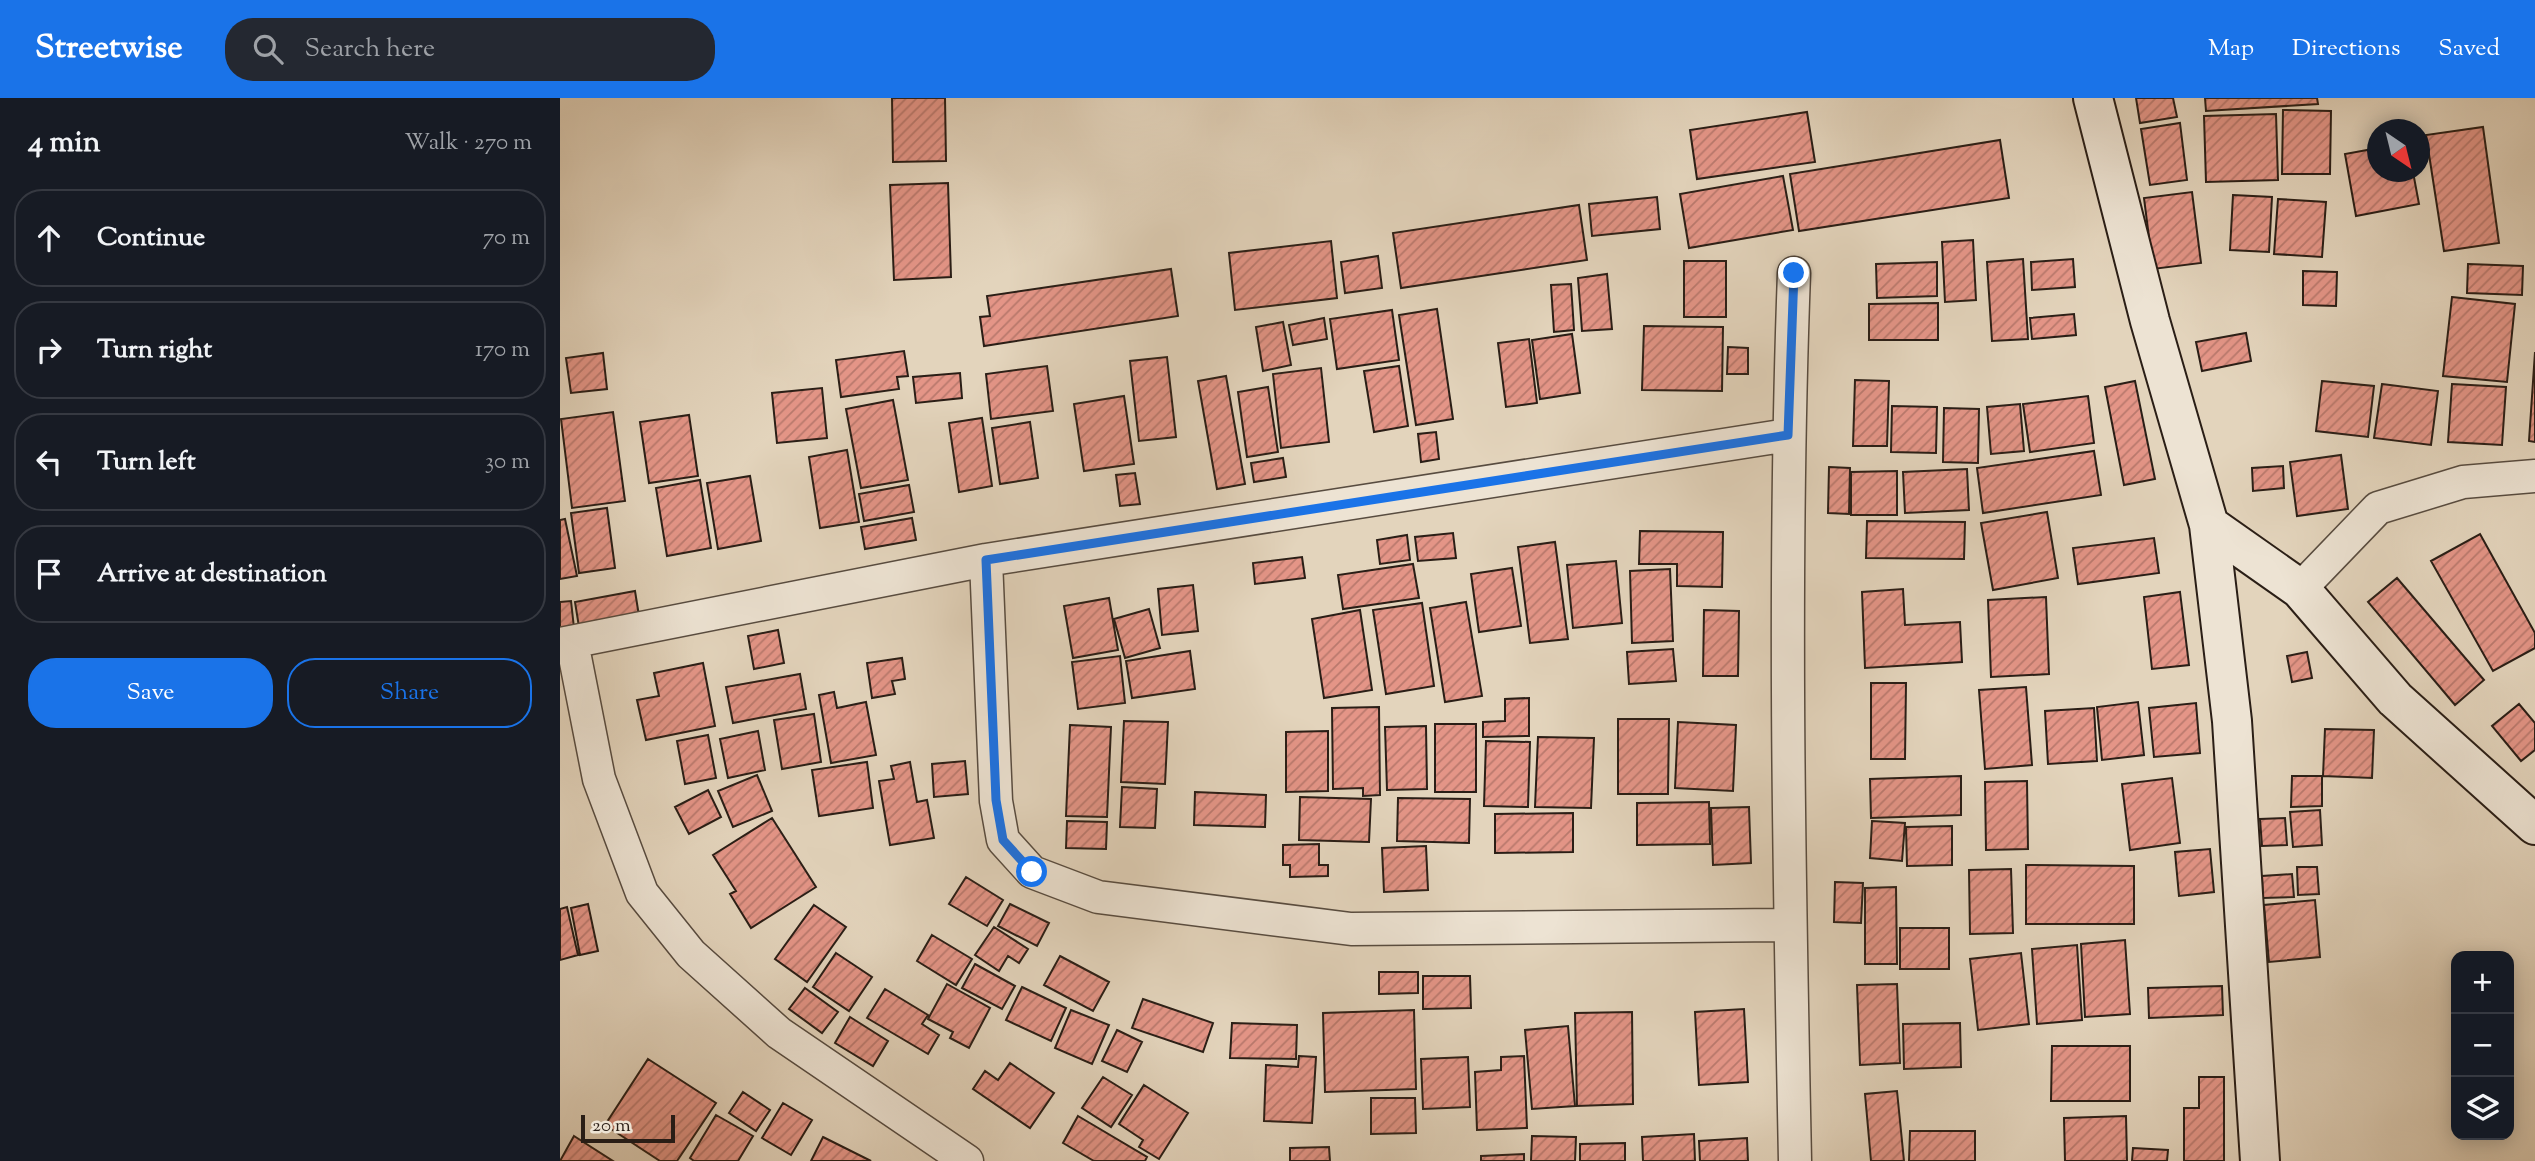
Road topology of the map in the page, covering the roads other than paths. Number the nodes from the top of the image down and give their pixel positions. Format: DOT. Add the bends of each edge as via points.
graph roads {
  1 [pos="2093,98"];
  2 [pos="1794,273"];
  3 [pos="1788,435"];
  4 [pos="2535,476"];
  5 [pos="2209,525"];
  6 [pos="986,560"];
  7 [pos="2301,589"];
  8 [pos="566,643"];
  9 [pos="2535,825"];
  10 [pos="1790,925"];
  11 [pos="967,1161"];
  12 [pos="1795,1161"];
  13 [pos="2260,1161"];
  1 -- 5 [label="street"];
  2 -- 3 [label="street"];
  3 -- 6 [label="street"];
  3 -- 10 [label="street"];
  4 -- 7 [label="street" via="2463,482 2378,508"];
  5 -- 7 [label="street"];
  5 -- 13 [label="street" via="2232,721"];
  6 -- 8 [label="street"];
  6 -- 10 [label="street" via="996,800 1003,840 1032,872 1098,897 1351,929"];
  7 -- 9 [label="street" via="2395,699"];
  8 -- 11 [label="street" via="599,779 642,893 691,954 779,1033"];
  10 -- 12 [label="street"];
}
